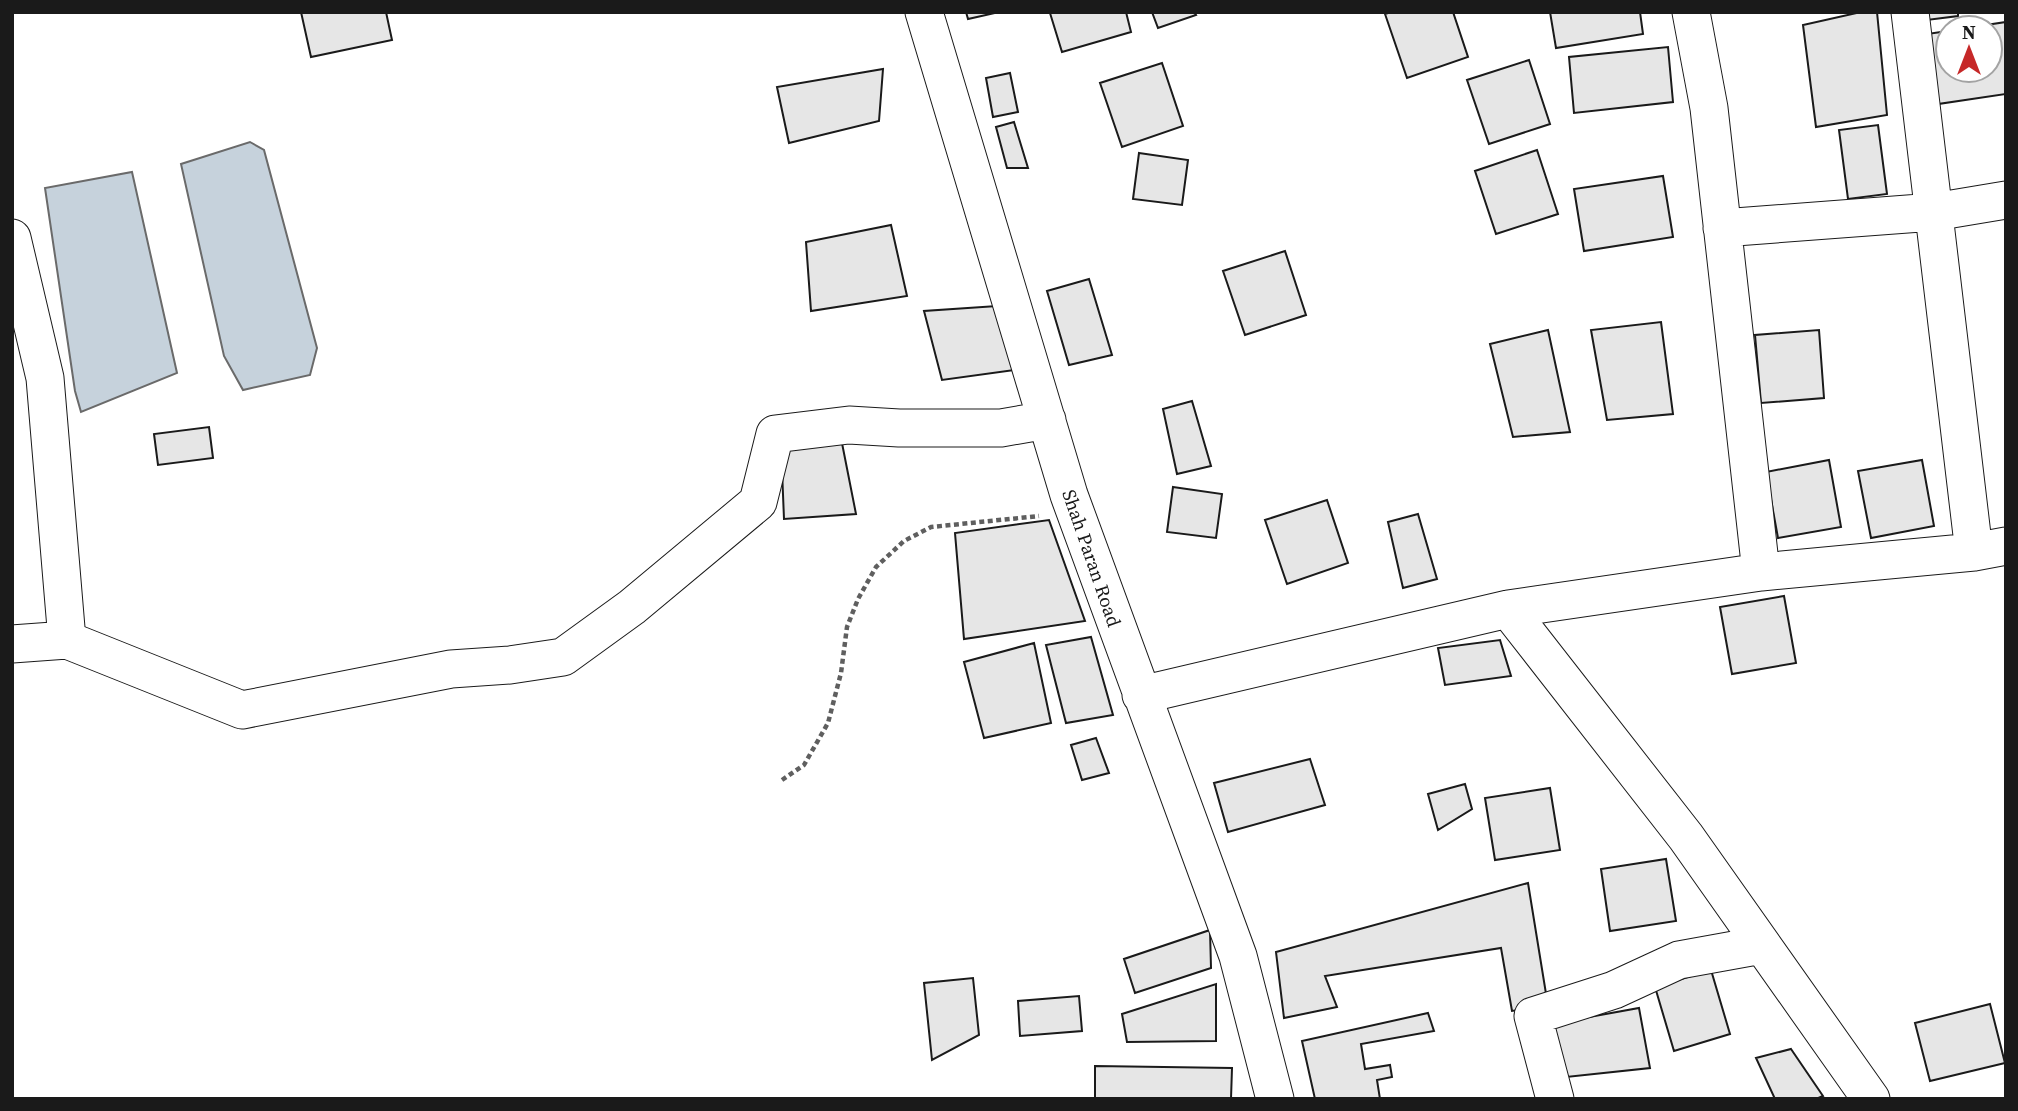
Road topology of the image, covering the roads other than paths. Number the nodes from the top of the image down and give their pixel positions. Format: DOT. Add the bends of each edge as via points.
graph roads {
  1 [pos="924,12"];
  2 [pos="1691,12"];
  3 [pos="1910,12"];
  4 [pos="2006,200"];
  5 [pos="1934,212"];
  6 [pos="1722,228"];
  7 [pos="12,238"];
  8 [pos="1047,420"];
  9 [pos="1990,549"];
  10 [pos="1760,572"];
  11 [pos="1508,609"];
  12 [pos="67,640"];
  13 [pos="12,644"];
  14 [pos="1141,695"];
  15 [pos="1762,945"];
  16 [pos="1275,1099"];
  17 [pos="1555,1099"];
  18 [pos="1871,1099"];
  1 -- 8 [label="street, Shah Paran Road"];
  2 -- 6 [label="street" via="1709,108"];
  3 -- 5 [label="street"];
  4 -- 5 [label="street"];
  5 -- 6 [label="street"];
  5 -- 9 [label="street"];
  6 -- 10 [label="street"];
  7 -- 12 [label="street" via="45,377"];
  8 -- 12 [label="street" via="1001,428 849,425 775,434 758,502 564,657 451,669 242,710"];
  8 -- 14 [label="street, Shah Paran Road"];
  9 -- 10 [label="street"];
  10 -- 11 [label="street"];
  11 -- 14 [label="street"];
  11 -- 15 [label="street" via="1686,837"];
  12 -- 13 [label="street"];
  14 -- 16 [label="street, Shah Paran Road" via="1238,956"];
  15 -- 17 [label="street" via="1679,960 1614,990 1532,1016"];
  15 -- 18 [label="street"];
}
